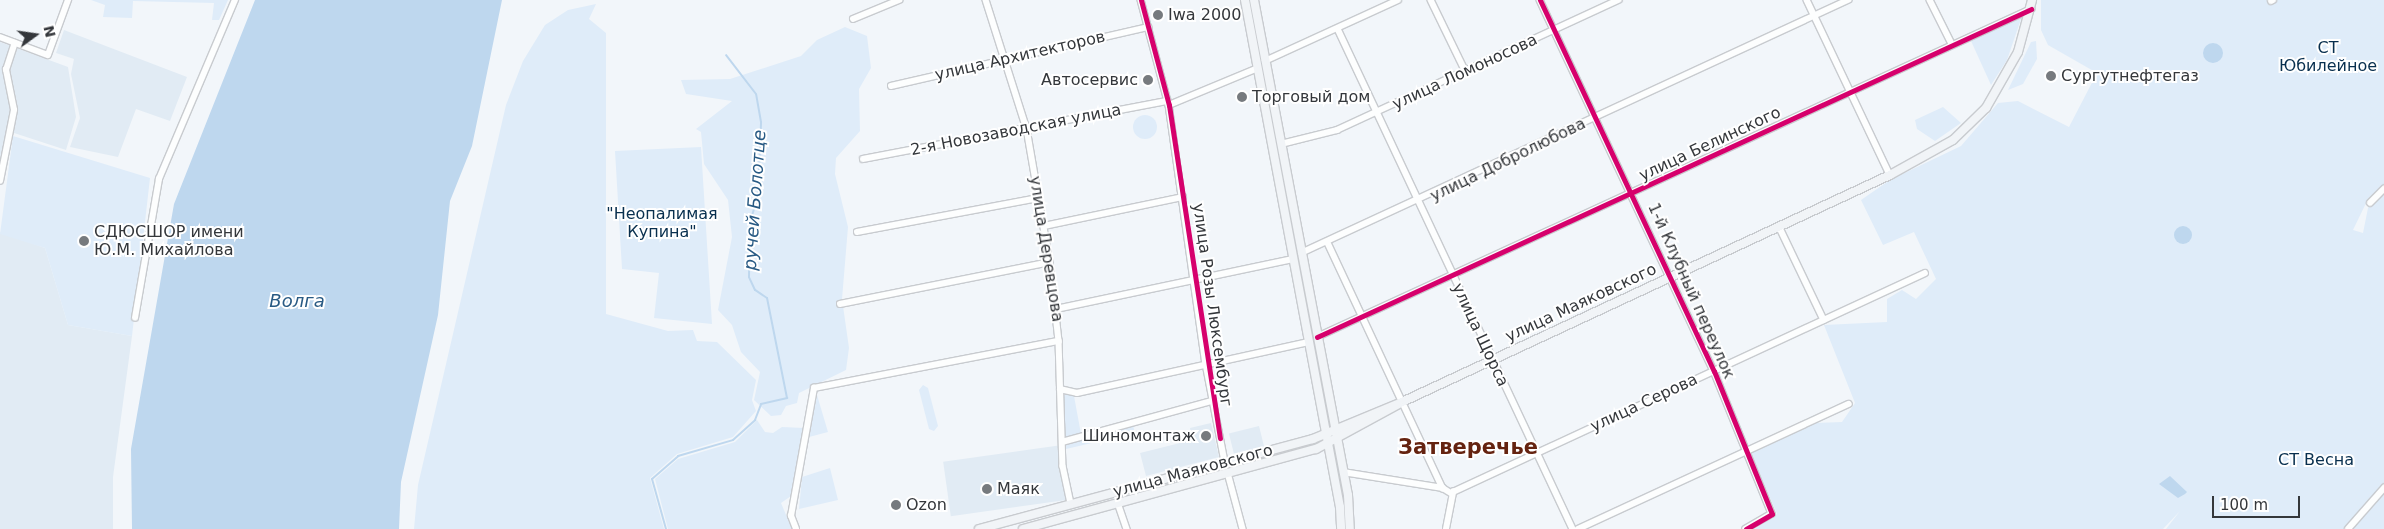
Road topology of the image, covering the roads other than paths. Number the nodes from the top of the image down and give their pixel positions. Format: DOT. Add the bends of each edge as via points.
graph roads {
  1 [pos="68,0"];
  2 [pos="234,0"];
  3 [pos="899,0"];
  4 [pos="986,0"];
  5 [pos="1141,0"];
  6 [pos="1245,0"];
  7 [pos="1254,0"];
  8 [pos="1398,0"];
  9 [pos="1431,0"];
  10 [pos="1540,0"];
  11 [pos="1618,0"];
  12 [pos="1807,0"];
  13 [pos="1848,0"];
  14 [pos="1930,0"];
  15 [pos="2032,0"];
  16 [pos="2031,9"];
  17 [pos="1815,16"];
  18 [pos="853,19"];
  19 [pos="1148,27"];
  20 [pos="1338,29"];
  21 [pos="1554,30"];
  22 [pos="0,37"];
  23 [pos="15,42"];
  24 [pos="1952,44"];
  25 [pos="1255,53"];
  26 [pos="1005,58"];
  27 [pos="1265,61"];
  28 [pos="1258,68"];
  29 [pos="1466,72"];
  30 [pos="1268,75"];
  31 [pos="891,86"];
  32 [pos="1850,93"];
  33 [pos="1169,103"];
  34 [pos="1378,112"];
  35 [pos="1596,117"];
  36 [pos="1027,129"];
  37 [pos="1281,144"];
  38 [pos="863,159"];
  39 [pos="1890,174"];
  40 [pos="0,181"];
  41 [pos="2384,189"];
  42 [pos="1633,193"];
  43 [pos="1183,197"];
  44 [pos="1038,198"];
  45 [pos="1421,202"];
  46 [pos="2370,203"];
  47 [pos="1044,226"];
  48 [pos="1779,226"];
  49 [pos="857,232"];
  50 [pos="1328,243"];
  51 [pos="1291,246"];
  52 [pos="1301,254"];
  53 [pos="1294,260"];
  54 [pos="1050,262"];
  55 [pos="1304,267"];
  56 [pos="1925,273"];
  57 [pos="1452,274"];
  58 [pos="1671,275"];
  59 [pos="1194,280"];
  60 [pos="840,304"];
  61 [pos="1056,310"];
  62 [pos="1364,316"];
  63 [pos="135,318"];
  64 [pos="1824,320"];
  65 [pos="1317,338"];
  66 [pos="1059,341"];
  67 [pos="1309,342"];
  68 [pos="1491,359"];
  69 [pos="1206,364"];
  70 [pos="1714,371"];
  71 [pos="1060,389"];
  72 [pos="1212,400"];
  73 [pos="1402,402"];
  74 [pos="1849,404"];
  75 [pos="1334,428"];
  76 [pos="1326,432"];
  77 [pos="1337,441"];
  78 [pos="1062,442"];
  79 [pos="1328,445"];
  80 [pos="1747,452"];
  81 [pos="1537,454"];
  82 [pos="1226,462"];
  83 [pos="1343,472"];
  84 [pos="1228,473"];
  85 [pos="1443,488"];
  86 [pos="2384,488"];
  87 [pos="1450,493"];
  88 [pos="1118,503"];
  89 [pos="1071,504"];
  90 [pos="796,529"];
  91 [pos="979,529"];
  92 [pos="1023,529"];
  93 [pos="1126,529"];
  94 [pos="1243,529"];
  95 [pos="1341,529"];
  96 [pos="1350,529"];
  97 [pos="1446,529"];
  98 [pos="1573,529"];
  99 [pos="1578,529"];
  100 [pos="1748,529"];
  101 [pos="2348,529"];
  1 -- 23 [label="street" via="48,55"];
  2 -- 63 [label="street" via="159,179"];
  3 -- 18 [label="street"];
  4 -- 26 [label="street, улица Деревцова"];
  5 -- 19 [label="street, улица Розы Люксембург"];
  6 -- 25 [label="main road"];
  7 -- 27 [label="main road"];
  8 -- 20 [label="street"];
  9 -- 29 [label="street"];
  10 -- 21 [label="street, 1-й Клубный переулок"];
  11 -- 21 [label="street, улица Ломоносова"];
  12 -- 17 [label="street"];
  13 -- 17 [label="street, улица Добролюбова"];
  14 -- 24 [label="street"];
  15 -- 16 [label="main road, улица Маяковского"];
  16 -- 24 [label="street, улица Белинского"];
  16 -- 39 [label="main road, улица Маяковского" via="2011,68 1979,116 1943,147"];
  17 -- 32 [label="street"];
  17 -- 35 [label="street, улица Добролюбова"];
  19 -- 26 [label="street, улица Архитекторов"];
  19 -- 33 [label="street, улица Розы Люксембург"];
  20 -- 27 [label="street"];
  20 -- 34 [label="street, улица Щорса"];
  21 -- 29 [label="street, улица Ломоносова"];
  21 -- 35 [label="street, 1-й Клубный переулок"];
  22 -- 23 [label="street"];
  23 -- 40 [label="street" via="6,70 14,108"];
  24 -- 32 [label="street, улица Белинского"];
  25 -- 27 [label="main road"];
  25 -- 28 [label="main road"];
  26 -- 31 [label="street, улица Архитекторов"];
  26 -- 36 [label="street, улица Деревцова"];
  27 -- 30 [label="main road"];
  28 -- 30 [label="main road"];
  28 -- 33 [label="street, 2-я Новозаводская улица"];
  28 -- 51 [label="main road"];
  29 -- 34 [label="street, улица Ломоносова"];
  30 -- 37 [label="main road"];
  32 -- 39 [label="street"];
  32 -- 42 [label="street, улица Белинского"];
  33 -- 36 [label="street, 2-я Новозаводская улица"];
  33 -- 43 [label="street, улица Розы Люксембург"];
  34 -- 37 [label="street, улица Ломоносова" via="1316,138"];
  34 -- 45 [label="street, улица Щорса"];
  35 -- 42 [label="street, 1-й Клубный переулок"];
  35 -- 45 [label="street, улица Добролюбова"];
  36 -- 38 [label="street, 2-я Новозаводская улица"];
  36 -- 44 [label="street, улица Деревцова"];
  37 -- 52 [label="main road"];
  39 -- 48 [label="main road, улица Маяковского"];
  41 -- 46 [label="street"];
  42 -- 57 [label="street, улица Белинского"];
  42 -- 58 [label="street, 1-й Клубный переулок"];
  43 -- 47 [label="street"];
  43 -- 59 [label="street, улица Розы Люксембург"];
  44 -- 47 [label="street, улица Деревцова"];
  44 -- 49 [label="street"];
  45 -- 50 [label="street, улица Добролюбова"];
  45 -- 57 [label="street, улица Щорса"];
  47 -- 54 [label="street, улица Деревцова"];
  48 -- 58 [label="main road, улица Маяковского"];
  48 -- 64 [label="street"];
  50 -- 52 [label="street, улица Добролюбова"];
  50 -- 62 [label="street"];
  51 -- 52 [label="main road"];
  51 -- 53 [label="main road"];
  52 -- 55 [label="main road"];
  53 -- 55 [label="main road"];
  53 -- 59 [label="street"];
  53 -- 67 [label="main road"];
  54 -- 60 [label="street"];
  54 -- 61 [label="street, улица Деревцова"];
  55 -- 65 [label="main road"];
  56 -- 64 [label="street, улица Серова"];
  57 -- 62 [label="street, улица Белинского"];
  57 -- 68 [label="street, улица Щорса"];
  58 -- 68 [label="main road, улица Маяковского"];
  58 -- 70 [label="street, 1-й Клубный переулок"];
  59 -- 61 [label="street"];
  59 -- 69 [label="street, улица Розы Люксембург"];
  61 -- 66 [label="street, улица Деревцова"];
  62 -- 65 [label="street, улица Белинского"];
  62 -- 73 [label="street"];
  64 -- 70 [label="street, улица Серова"];
  65 -- 75 [label="main road"];
  66 -- 71 [label="street, улица Деревцова"];
  66 -- 90 [label="street" via="814,388 791,516"];
  67 -- 69 [label="street"];
  67 -- 76 [label="main road"];
  68 -- 73 [label="main road, улица Маяковского"];
  68 -- 81 [label="street, улица Щорса"];
  69 -- 71 [label="street" via="1077,393"];
  69 -- 72 [label="street, улица Розы Люксембург"];
  70 -- 80 [label="street, 1-й Клубный переулок"];
  70 -- 81 [label="street, улица Серова"];
  71 -- 78 [label="street, улица Деревцова"];
  72 -- 78 [label="street"];
  72 -- 82 [label="street, улица Розы Люксембург"];
  73 -- 75 [label="main road, улица Маяковского"];
  73 -- 77 [label="main road, улица Маяковского"];
  73 -- 85 [label="street"];
  74 -- 80 [label="street"];
  75 -- 76 [label="main road, улица Маяковского"];
  75 -- 77 [label="main road"];
  76 -- 79 [label="main road"];
  76 -- 82 [label="main road, улица Маяковского"];
  77 -- 79 [label="main road, улица Маяковского"];
  77 -- 83 [label="main road"];
  78 -- 89 [label="street, улица Деревцова"];
  79 -- 84 [label="main road, улица Маяковского"];
  79 -- 95 [label="main road"];
  80 -- 99 [label="street"];
  80 -- 100 [label="street, 1-й Клубный переулок" via="1772,514"];
  81 -- 87 [label="street, улица Серова"];
  81 -- 98 [label="street, улица Щорса"];
  82 -- 89 [label="main road, улица Маяковского"];
  83 -- 85 [label="street"];
  83 -- 96 [label="main road"];
  84 -- 88 [label="main road, улица Маяковского"];
  84 -- 94 [label="street"];
  85 -- 87 [label="street"];
  86 -- 101 [label="street"];
  87 -- 97 [label="street"];
  88 -- 92 [label="main road, улица Маяковского"];
  88 -- 93 [label="street"];
  89 -- 91 [label="main road, улица Маяковского"];
}
